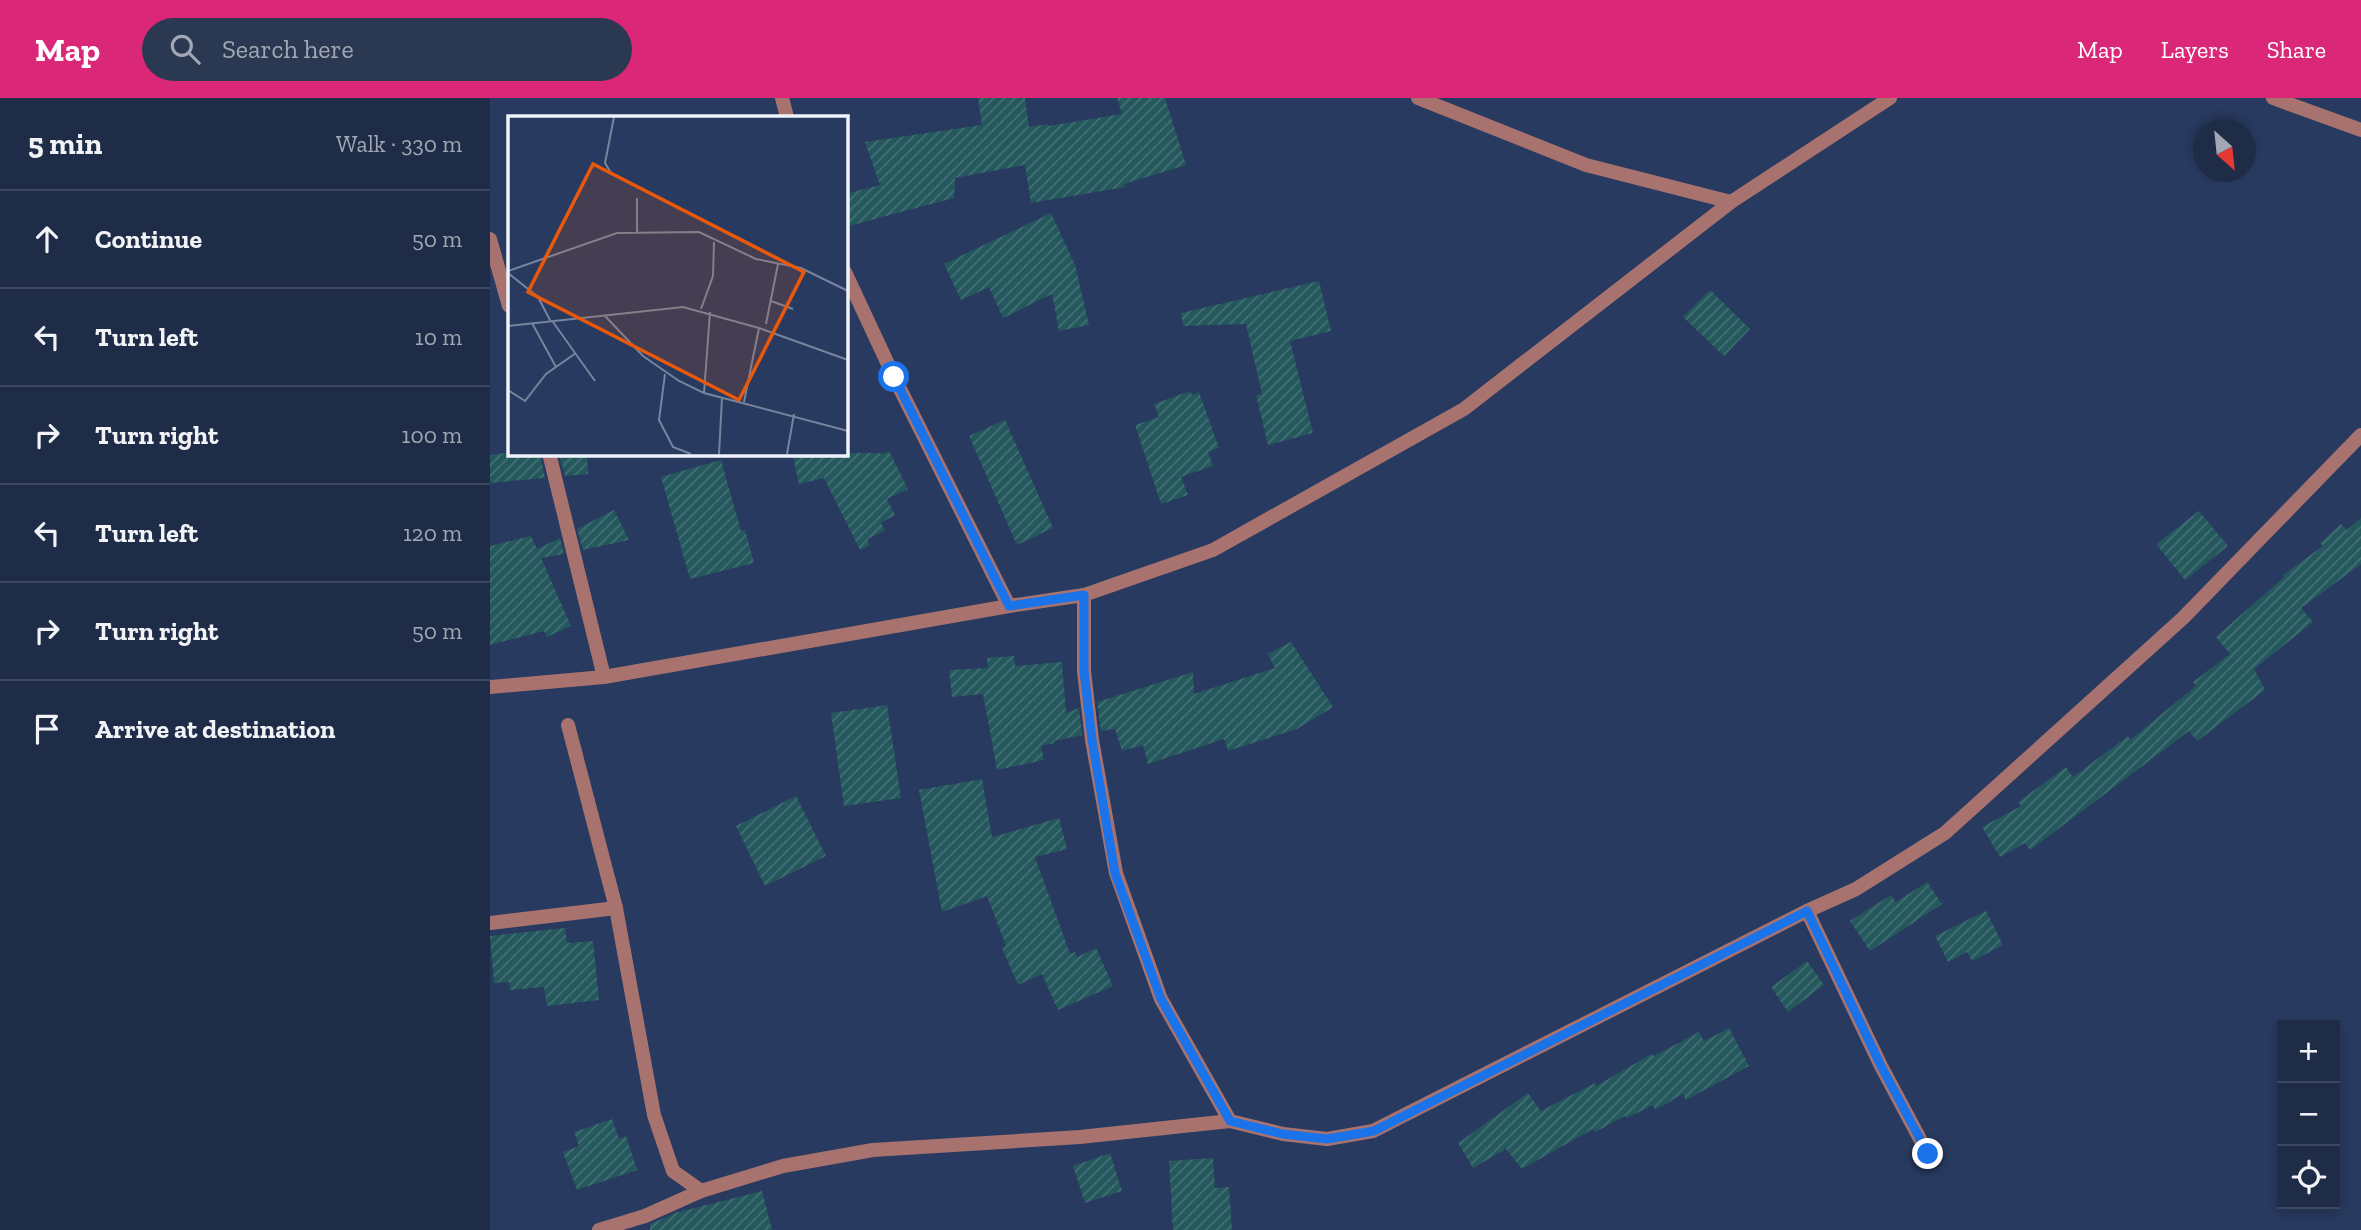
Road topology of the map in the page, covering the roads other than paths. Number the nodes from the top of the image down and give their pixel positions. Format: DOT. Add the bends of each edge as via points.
graph roads {
  1 [pos="782,98"];
  2 [pos="1418,98"];
  3 [pos="1890,98"];
  4 [pos="2273,98"];
  5 [pos="787,116"];
  6 [pos="2361,130"];
  7 [pos="1731,202"];
  8 [pos="490,239"];
  9 [pos="847,276"];
  10 [pos="508,302"];
  11 [pos="2361,435"];
  12 [pos="549,455"];
  13 [pos="1084,595"];
  14 [pos="1009,606"];
  15 [pos="604,677"];
  16 [pos="490,687"];
  17 [pos="568,725"];
  18 [pos="616,908"];
  19 [pos="1807,911"];
  20 [pos="490,923"];
  21 [pos="1230,1121"];
  22 [pos="1928,1154"];
  23 [pos="701,1191"];
  24 [pos="599,1230"];
  1 -- 5 [label="street"];
  2 -- 7 [label="street" via="1586,165"];
  3 -- 7 [label="street"];
  4 -- 6 [label="street"];
  7 -- 13 [label="street" via="1464,409 1213,550"];
  8 -- 10 [label="street"];
  9 -- 14 [label="street"];
  11 -- 19 [label="street" via="2183,618 1945,833 1856,889"];
  12 -- 15 [label="street"];
  13 -- 14 [label="street"];
  13 -- 21 [label="street" via="1084,671 1115,873 1161,999"];
  14 -- 15 [label="street"];
  15 -- 16 [label="street"];
  17 -- 18 [label="street"];
  18 -- 20 [label="street"];
  18 -- 23 [label="street" via="654,1115 673,1171"];
  19 -- 21 [label="street" via="1374,1131 1327,1139"];
  19 -- 22 [label="street"];
  21 -- 23 [label="street" via="1080,1137 873,1150 783,1166"];
  23 -- 24 [label="street"];
}
